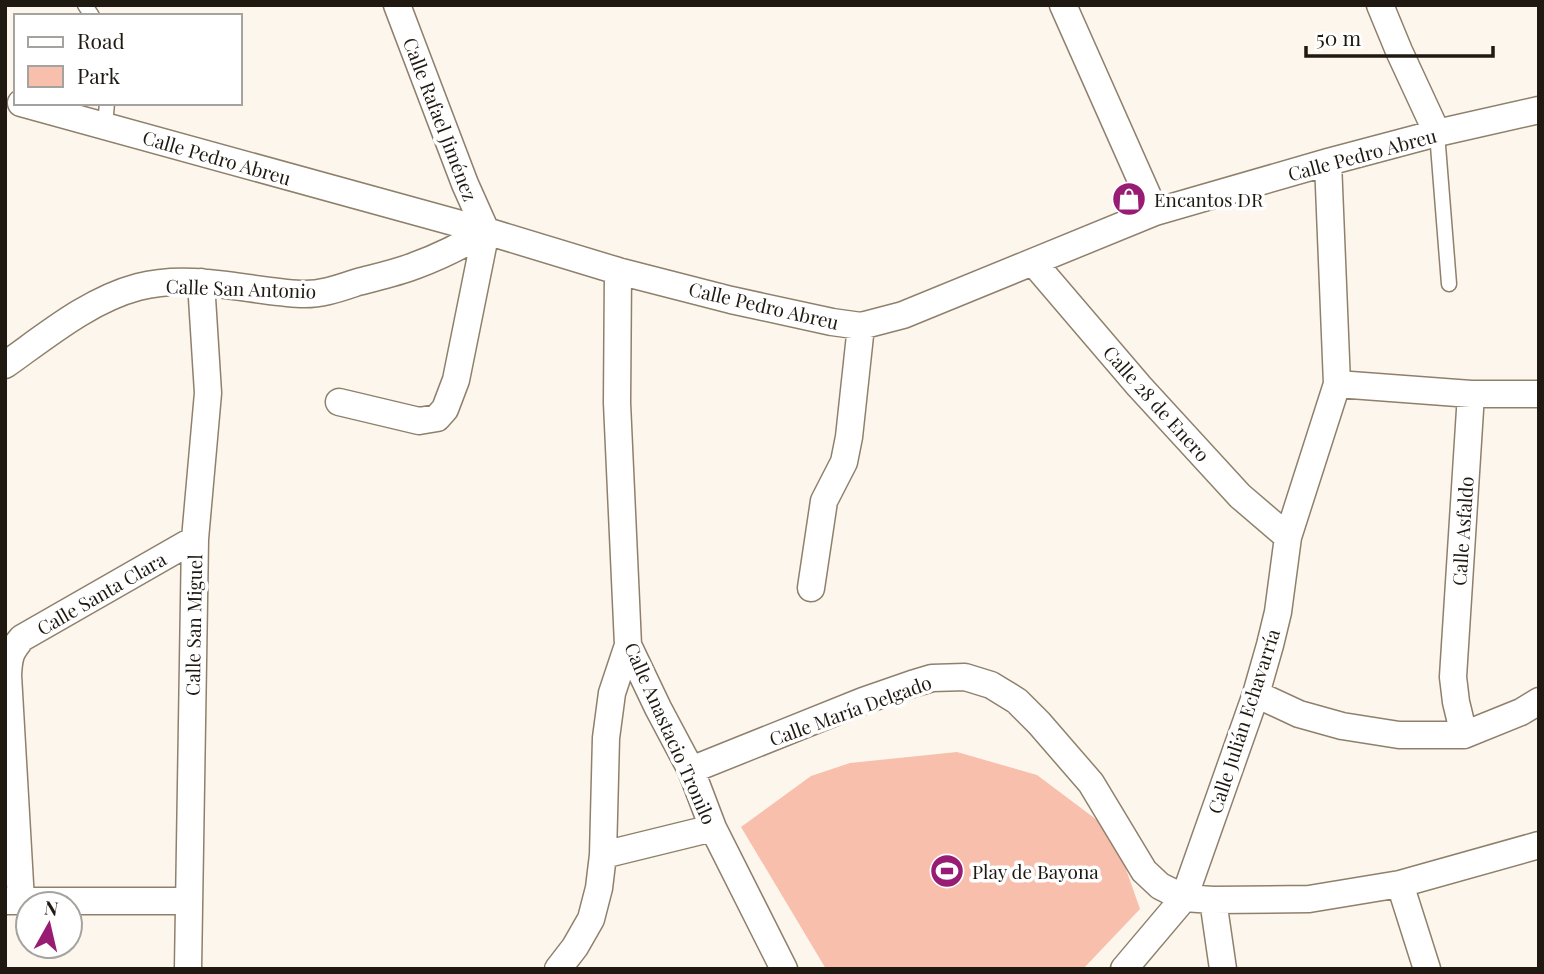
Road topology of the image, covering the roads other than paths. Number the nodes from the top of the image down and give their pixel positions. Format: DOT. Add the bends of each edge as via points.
graph roads {
  1 [pos="397,5"];
  2 [pos="1063,5"];
  3 [pos="1380,5"];
  4 [pos="36,105"];
  5 [pos="1539,110"];
  6 [pos="106,114"];
  7 [pos="1437,133"];
  8 [pos="1328,162"];
  9 [pos="1156,212"];
  10 [pos="486,231"];
  11 [pos="1033,262"];
  12 [pos="618,271"];
  13 [pos="201,282"];
  14 [pos="1449,284"];
  15 [pos="862,326"];
  16 [pos="5,365"];
  17 [pos="1337,384"];
  18 [pos="1471,394"];
  19 [pos="1539,394"];
  20 [pos="339,402"];
  21 [pos="1289,537"];
  22 [pos="195,539"];
  23 [pos="811,588"];
  24 [pos="628,645"];
  25 [pos="1256,694"];
  26 [pos="1539,701"];
  27 [pos="1464,735"];
  28 [pos="691,770"];
  29 [pos="713,828"];
  30 [pos="1539,845"];
  31 [pos="603,855"];
  32 [pos="1400,884"];
  33 [pos="1184,898"];
  34 [pos="1213,900"];
  35 [pos="13,901"];
  36 [pos="189,901"];
  37 [pos="188,969"];
  38 [pos="558,969"];
  39 [pos="784,969"];
  40 [pos="1124,969"];
  41 [pos="1223,969"];
  42 [pos="1427,969"];
  1 -- 10 [label="street, Calle Rafael Jiménez"];
  2 -- 9 [label="street"];
  3 -- 7 [label="street"];
  4 -- 6 [label="street, Calle Pedro Abreu"];
  5 -- 7 [label="street, Calle Pedro Abreu"];
  6 -- 10 [label="street, Calle Pedro Abreu"];
  7 -- 8 [label="street, Calle Pedro Abreu"];
  7 -- 14 [label="lane"];
  8 -- 9 [label="street, Calle Pedro Abreu"];
  8 -- 17 [label="street, Calle Julián Echavarría"];
  9 -- 11 [label="street, Calle Pedro Abreu"];
  10 -- 12 [label="street, Calle Pedro Abreu"];
  10 -- 13 [label="street, Calle San Antonio" via="413,267 326,292 305,294"];
  10 -- 20 [label="street" via="456,380 445,409 437,418 419,421"];
  11 -- 15 [label="street, Calle Pedro Abreu" via="903,315"];
  11 -- 21 [label="street, Calle 28 de Enero" via="1240,496"];
  12 -- 15 [label="street, Calle Pedro Abreu"];
  12 -- 24 [label="street, Calle Anastacio Tronilo" via="617,402"];
  13 -- 16 [label="street, Calle San Antonio" via="137,288 104,301"];
  13 -- 22 [label="street, Calle San Miguel" via="208,393"];
  15 -- 23 [label="street" via="849,437 844,462 824,501"];
  17 -- 18 [label="street"];
  17 -- 21 [label="street, Calle Julián Echavarría"];
  18 -- 19 [label="street"];
  18 -- 27 [label="street, Calle Asfaldo" via="1453,677"];
  21 -- 25 [label="street, Calle Julián Echavarría" via="1275,623"];
  22 -- 35 [label="street, Calle Santa Clara" via="22,638 12,649 8,675"];
  22 -- 36 [label="street, Calle San Miguel"];
  24 -- 28 [label="street, Calle Anastacio Tronilo"];
  24 -- 31 [label="street" via="612,694 606,738"];
  25 -- 27 [label="street" via="1299,714 1342,726 1399,735"];
  25 -- 33 [label="street, Calle Julián Echavarría"];
  26 -- 27 [label="street"];
  28 -- 29 [label="street, Calle Anastacio Tronilo"];
  28 -- 33 [label="street, Calle María Delgado" via="912,684 965,677 991,685 1017,701 1039,723 1091,783 1144,871"];
  29 -- 31 [label="street"];
  29 -- 39 [label="street, Calle Anastacio Tronilo"];
  30 -- 32 [label="street, Calle María Delgado"];
  31 -- 38 [label="street" via="592,919"];
  32 -- 34 [label="street, Calle María Delgado" via="1308,899"];
  32 -- 42 [label="street"];
  33 -- 34 [label="street, Calle María Delgado"];
  33 -- 40 [label="street, Calle Julián Echavarría"];
  34 -- 41 [label="street"];
  35 -- 36 [label="street"];
  36 -- 37 [label="street, Calle San Miguel"];
}
